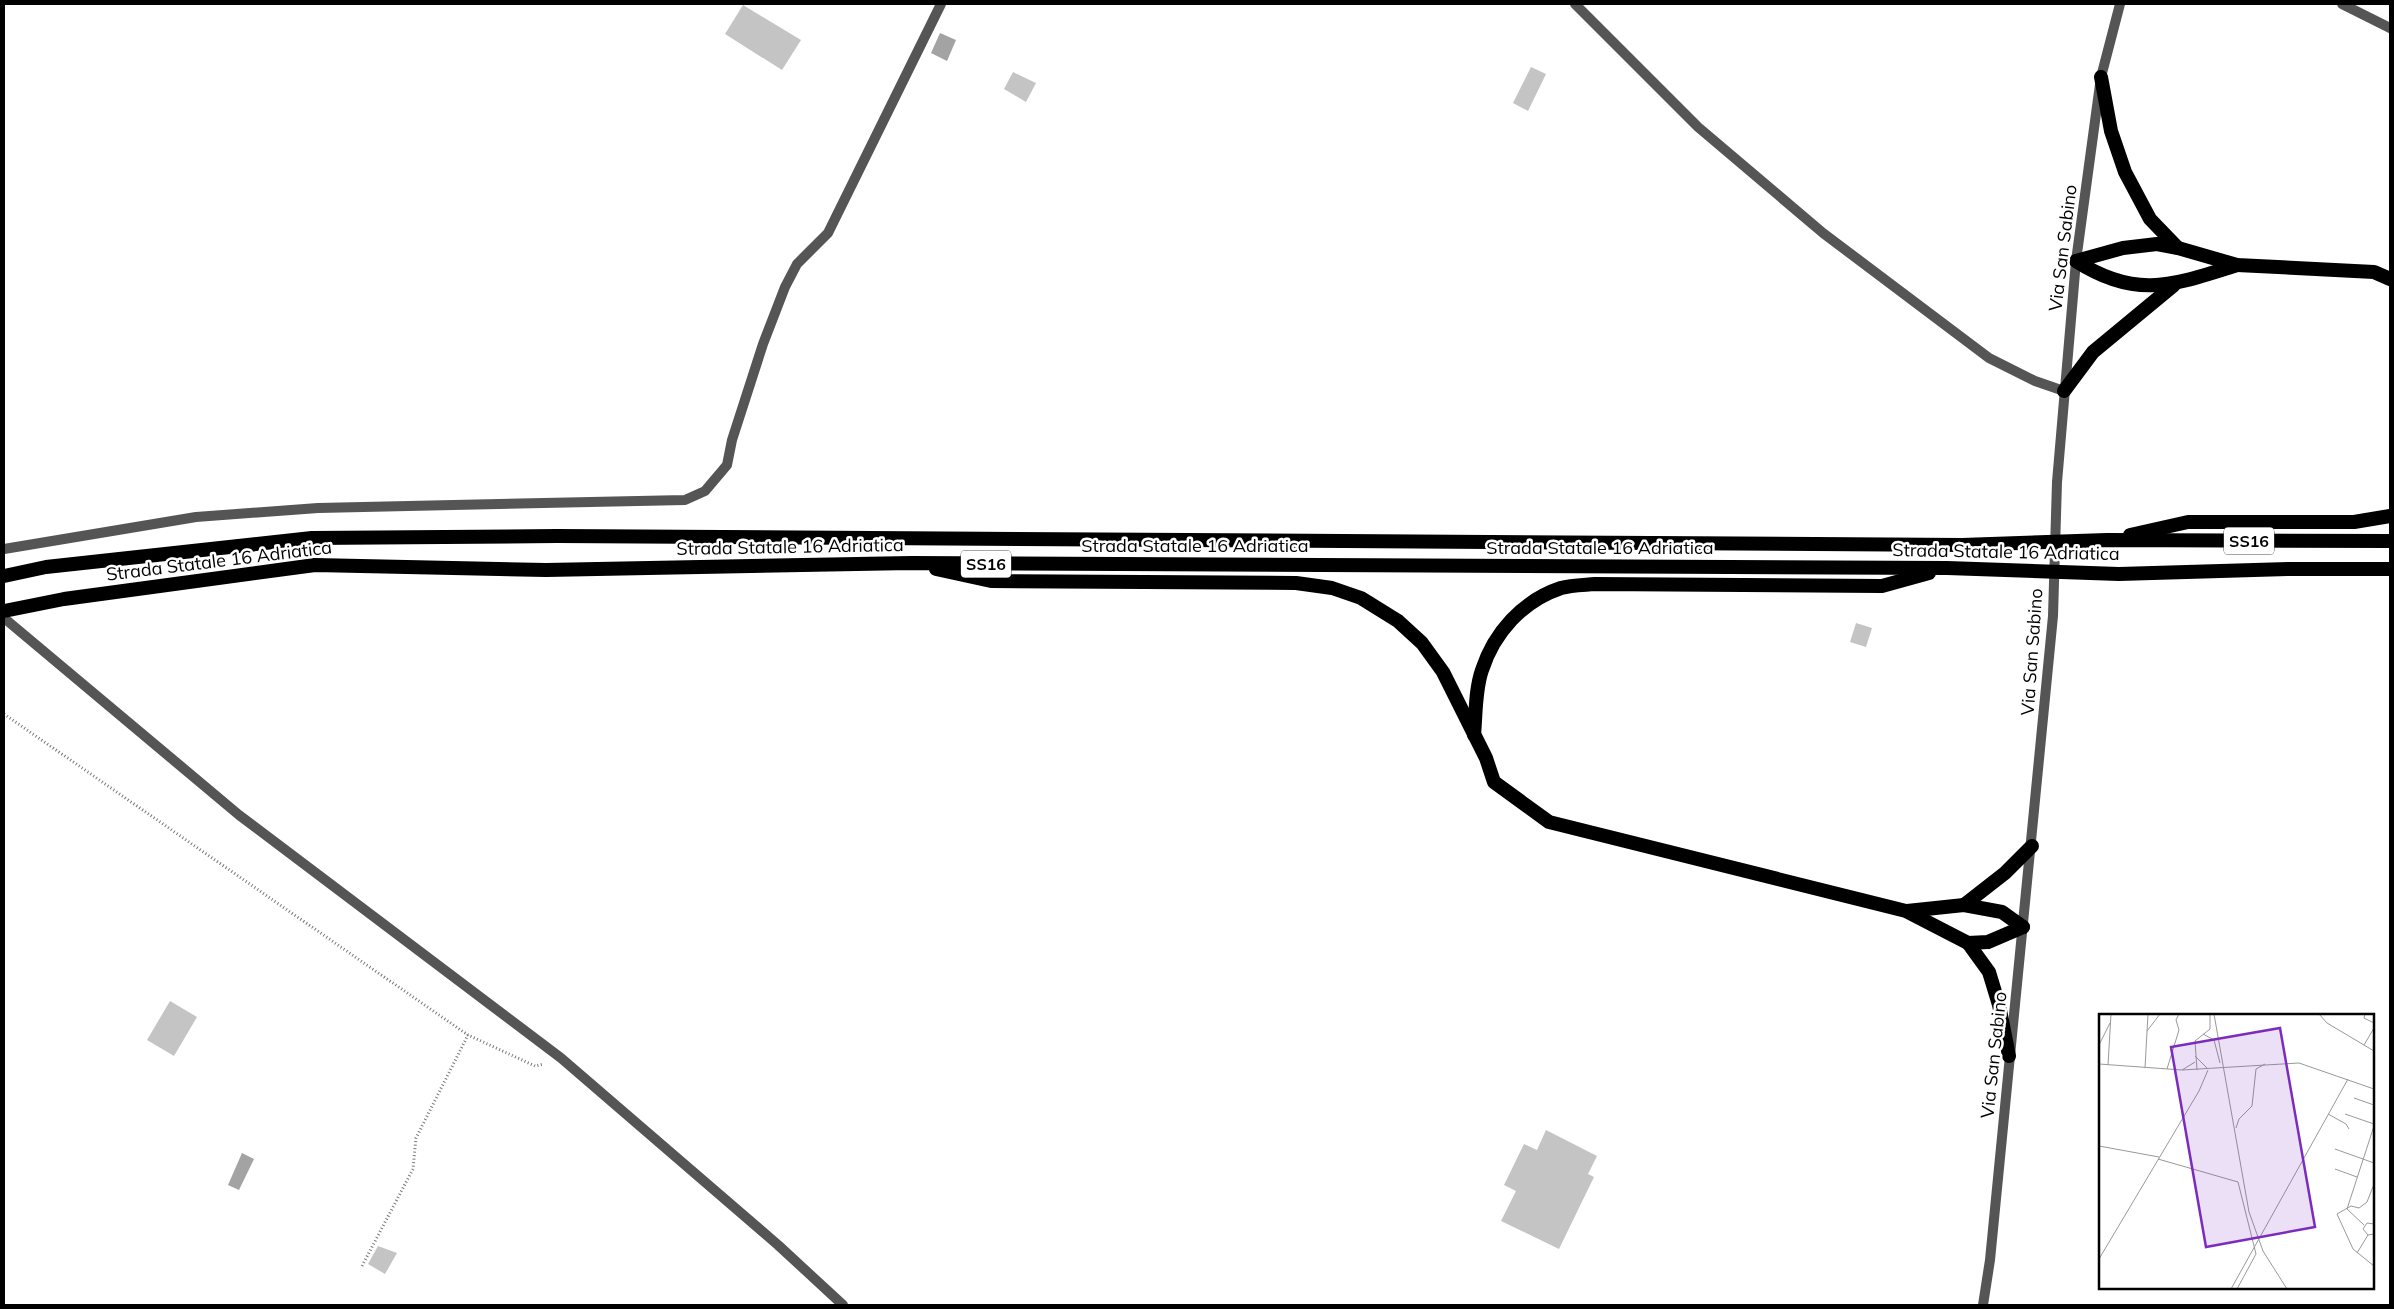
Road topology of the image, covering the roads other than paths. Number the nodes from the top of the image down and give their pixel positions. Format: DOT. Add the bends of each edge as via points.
graph roads {
  1 [pos="941,4"];
  2 [pos="1575,4"];
  3 [pos="2120,4"];
  4 [pos="2342,4"];
  5 [pos="2390,28"];
  6 [pos="2101,77"];
  7 [pos="2178,248"];
  8 [pos="2076,261"];
  9 [pos="2236,265"];
  10 [pos="2390,279"];
  11 [pos="2174,284"];
  12 [pos="2064,391"];
  13 [pos="2390,516"];
  14 [pos="2107,540"];
  15 [pos="2390,542"];
  16 [pos="4,549"];
  17 [pos="911,563"];
  18 [pos="1948,568"];
  19 [pos="2390,569"];
  20 [pos="4,576"];
  21 [pos="4,611"];
  22 [pos="4,618"];
  23 [pos="1474,735"];
  24 [pos="2032,846"];
  25 [pos="1964,905"];
  26 [pos="1906,911"];
  27 [pos="2023,927"];
  28 [pos="1968,942"];
  29 [pos="2009,1056"];
  30 [pos="843,1305"];
  31 [pos="1983,1305"];
  1 -- 16 [label="street" via="828,233 797,264 785,287 760,352 732,440 728,465 704,492 685,500 318,508 196,517"];
  2 -- 12 [label="street" via="1698,127 1823,232 1989,358 2035,382"];
  3 -- 6 [label="street, Via San Sabino"];
  4 -- 5 [label="street"];
  6 -- 7 [label="highway" via="2110,131 2125,172 2150,219"];
  6 -- 8 [label="street, Via San Sabino"];
  7 -- 8 [label="highway" via="2157,244 2123,248"];
  7 -- 9 [label="highway"];
  8 -- 11 [label="highway" via="2117,282"];
  8 -- 12 [label="street, Via San Sabino"];
  9 -- 10 [label="highway" via="2374,272"];
  9 -- 11 [label="highway"];
  11 -- 12 [label="highway" via="2093,352"];
  12 -- 24 [label="street, Via San Sabino" via="2057,482 2053,616"];
  13 -- 14 [label="highway" via="2354,522 2188,522"];
  14 -- 15 [label="highway, Strada Statale 16 Adriatica / SS16"];
  14 -- 20 [label="highway, Strada Statale 16 Adriatica / SS16" via="1962,545 557,536 312,538 46,567"];
  17 -- 18 [label="highway, Strada Statale 16 Adriatica / SS16"];
  17 -- 21 [label="highway, Strada Statale 16 Adriatica / SS16" via="546,570 315,565 64,599"];
  17 -- 23 [label="highway" via="991,581 1296,583 1332,588 1361,598 1398,621 1422,644 1443,672"];
  18 -- 19 [label="highway, Strada Statale 16 Adriatica / SS16" via="2119,574"];
  18 -- 23 [label="highway" via="1882,586 1595,584 1562,588 1537,599 1513,617 1494,642 1481,671"];
  22 -- 30 [label="street" via="239,815 561,1058"];
  23 -- 26 [label="highway" via="1494,782 1549,822"];
  24 -- 25 [label="highway" via="2005,873"];
  24 -- 27 [label="street, Via San Sabino"];
  25 -- 26 [label="highway"];
  25 -- 27 [label="highway" via="2002,912"];
  26 -- 28 [label="highway"];
  27 -- 28 [label="highway" via="1988,942"];
  27 -- 29 [label="street, Via San Sabino"];
  28 -- 29 [label="highway" via="1989,972"];
  29 -- 31 [label="street, Via San Sabino"];
}
